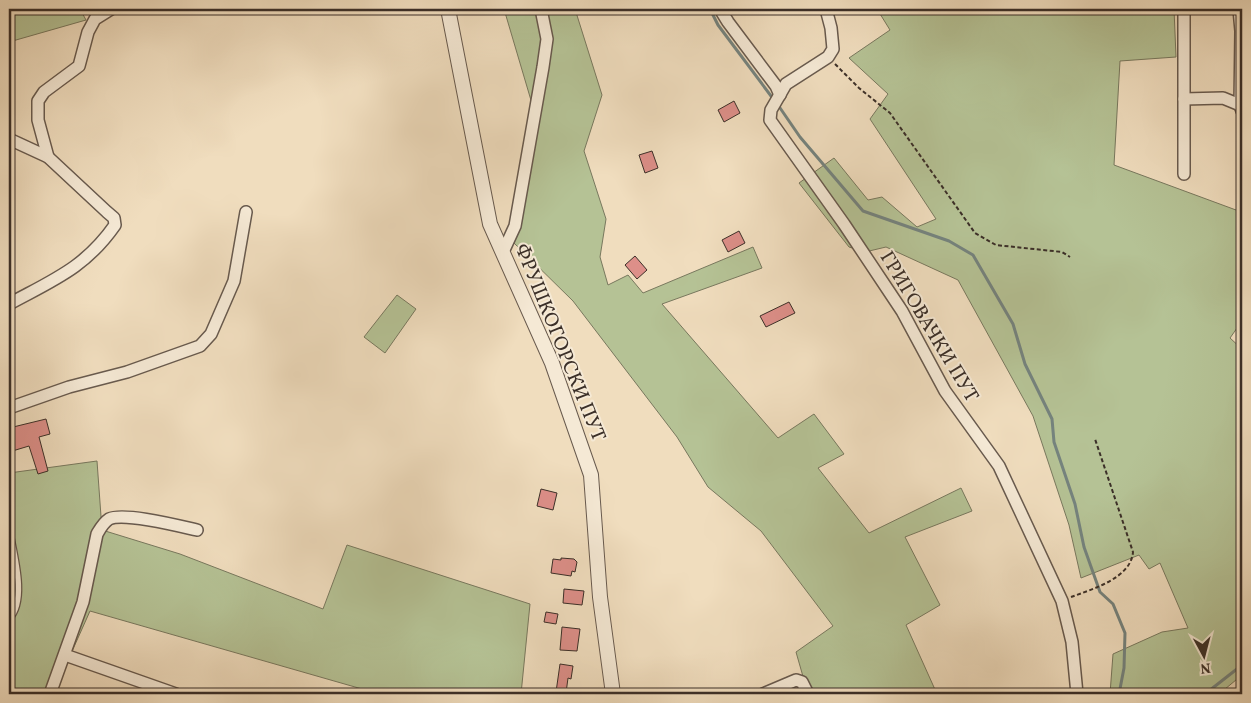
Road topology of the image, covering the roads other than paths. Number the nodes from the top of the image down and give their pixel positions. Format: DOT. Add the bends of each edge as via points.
graph roads {
  1 [pos="111,9"];
  2 [pos="448,9"];
  3 [pos="541,9"];
  4 [pos="720,9"];
  5 [pos="826,9"];
  6 [pos="1184,9"];
  7 [pos="1239,9"];
  8 [pos="780,94"];
  9 [pos="1184,99"];
  10 [pos="1241,108"];
  11 [pos="9,139"];
  12 [pos="48,157"];
  13 [pos="1184,174"];
  14 [pos="246,212"];
  15 [pos="503,252"];
  16 [pos="9,304"];
  17 [pos="9,408"];
  18 [pos="9,528"];
  19 [pos="197,530"];
  20 [pos="9,619"];
  21 [pos="65,655"];
  22 [pos="50,694"];
  23 [pos="176,694"];
  24 [pos="613,694"];
  25 [pos="763,694"];
  26 [pos="808,694"];
  27 [pos="1077,694"];
  1 -- 12 [label="street" via="95,19 80,66 44,92 38,101 38,120"];
  2 -- 15 [label="street, ФРУШКОГОРСКИ ПУТ" via="484,203"];
  3 -- 15 [label="street" via="547,39 540,87 515,226"];
  4 -- 8 [label="street"];
  5 -- 8 [label="street, ГРИГОВАЧКИ ПУТ" via="833,49 828,57 786,84"];
  6 -- 9 [label="street"];
  7 -- 10 [label="street"];
  8 -- 27 [label="street, ГРИГОВАЧКИ ПУТ" via="771,110 772,124 897,303 945,391 998,466 1062,601 1072,642"];
  9 -- 10 [label="street" via="1223,98"];
  9 -- 13 [label="street"];
  11 -- 12 [label="street"];
  12 -- 16 [label="street" via="114,218 115,225 92,255 76,268"];
  14 -- 17 [label="street" via="234,281 211,334 200,346"];
  15 -- 24 [label="street, ФРУШКОГОРСКИ ПУТ" via="552,363 591,475 600,597"];
  18 -- 20 [label="lane" via="20,593"];
  19 -- 21 [label="street" via="147,520 109,519 97,534 83,602"];
  21 -- 22 [label="street"];
  21 -- 23 [label="street"];
  25 -- 26 [label="street" via="796,680 802,682"];
}
